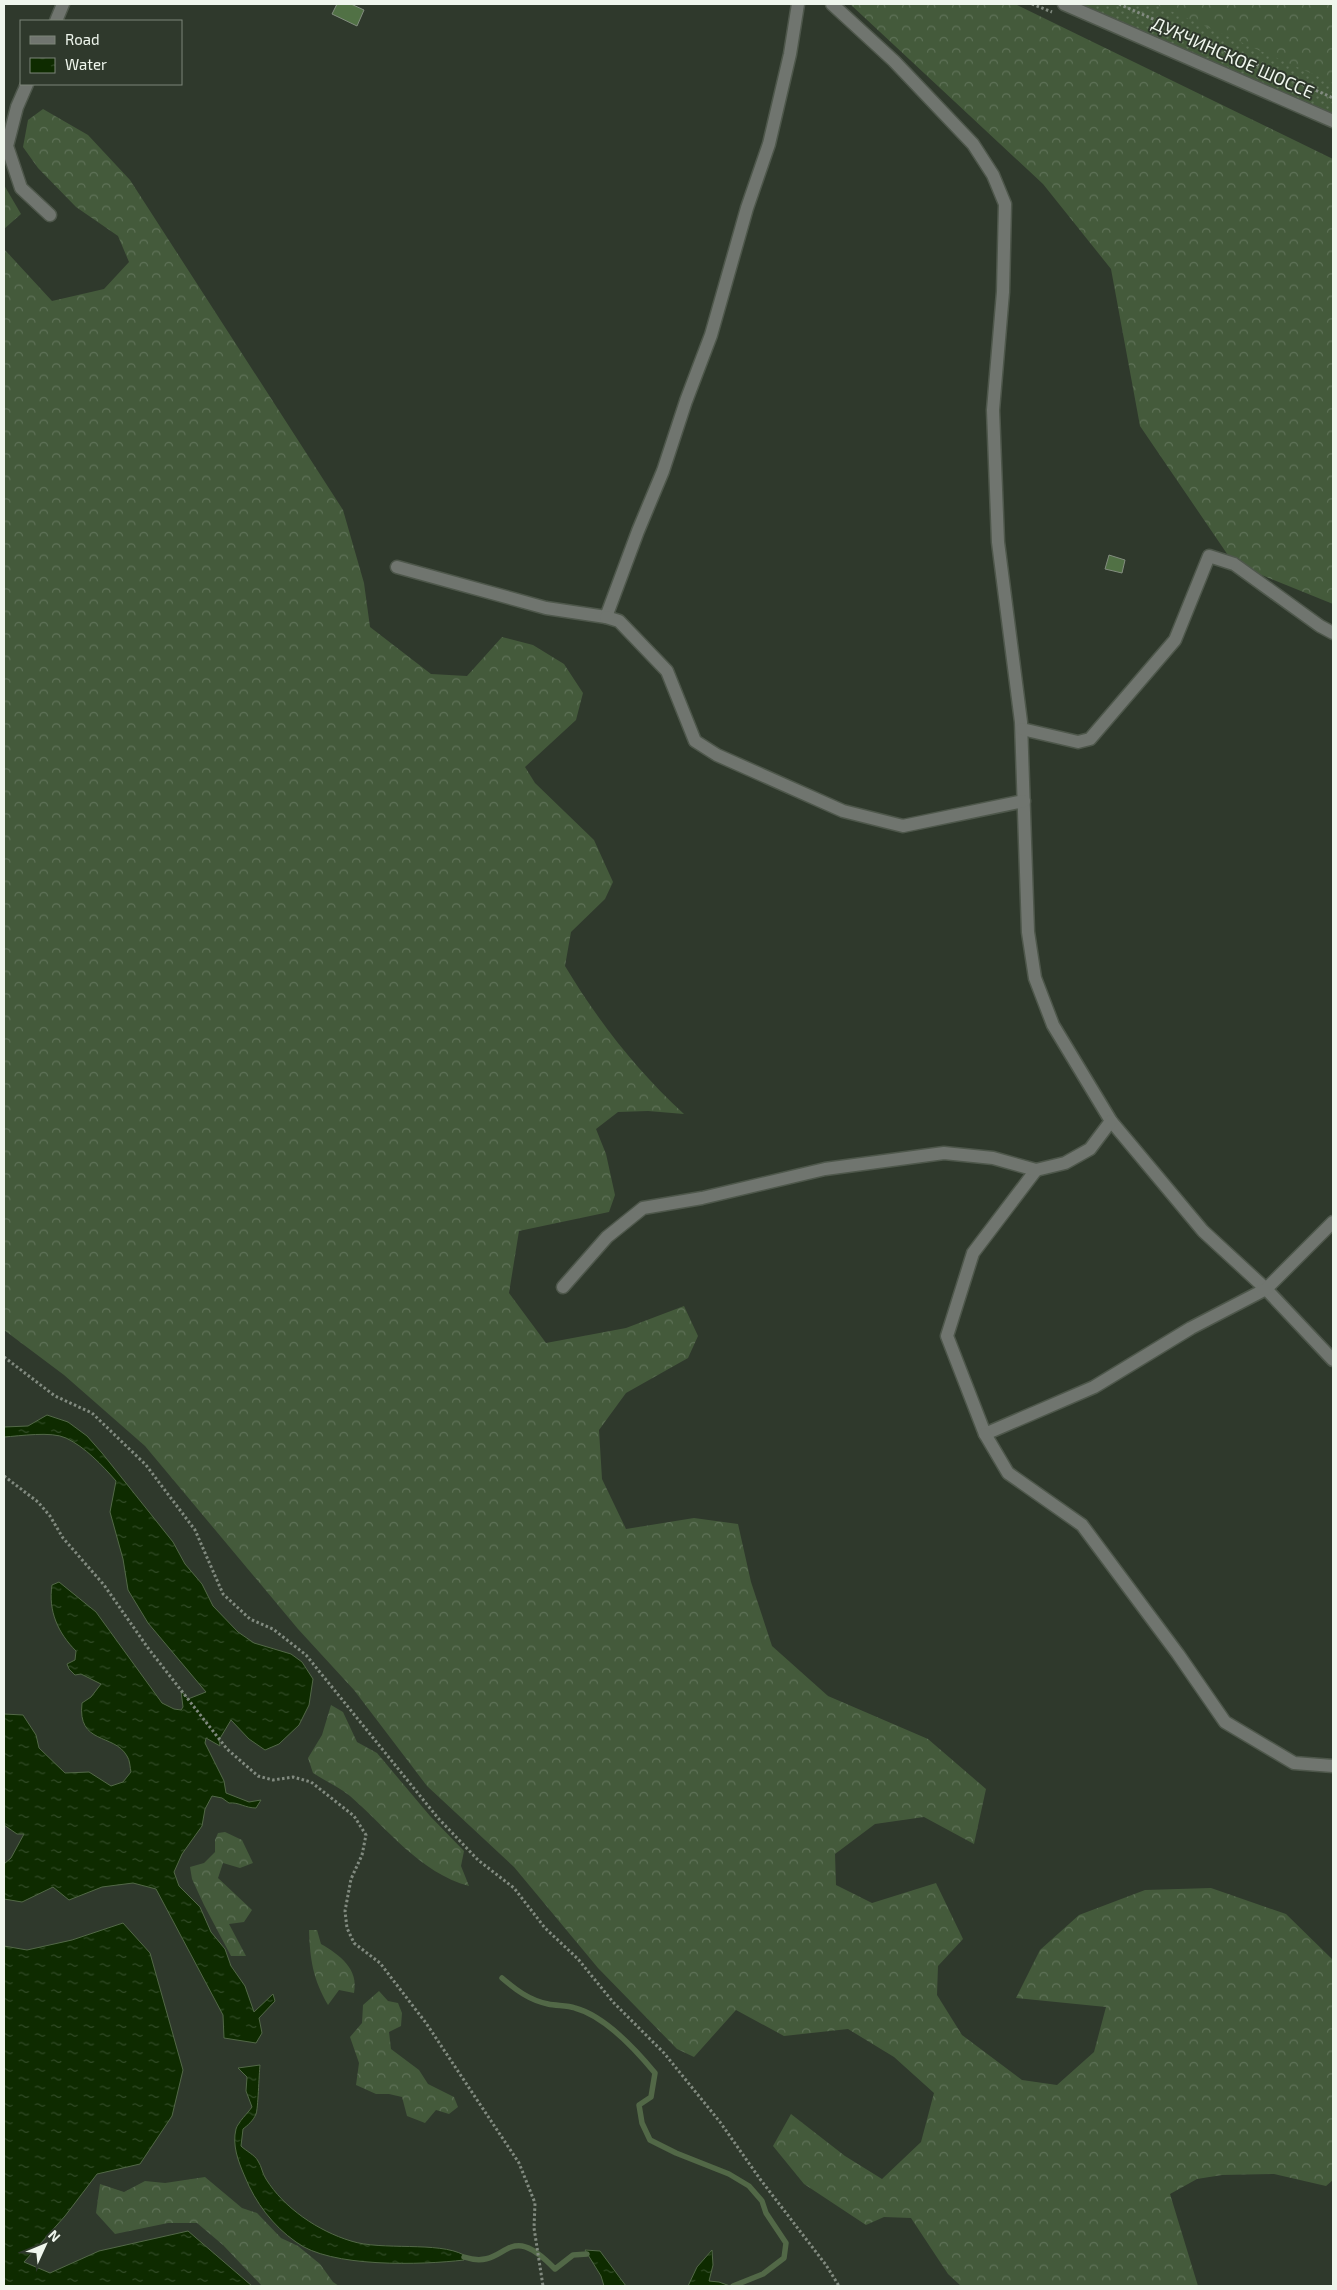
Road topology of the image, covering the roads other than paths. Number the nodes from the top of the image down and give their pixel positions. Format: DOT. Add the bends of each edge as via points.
graph roads {
  1 [pos="64,4"];
  2 [pos="798,4"];
  3 [pos="832,4"];
  4 [pos="1064,4"];
  5 [pos="56,20"];
  6 [pos="27,85"];
  7 [pos="1333,121"];
  8 [pos="50,215"];
  9 [pos="397,567"];
  10 [pos="606,617"];
  11 [pos="1333,633"];
  12 [pos="1022,729"];
  13 [pos="1024,801"];
  14 [pos="1111,1122"];
  15 [pos="1036,1170"];
  16 [pos="1333,1222"];
  17 [pos="562,1287"];
  18 [pos="1266,1289"];
  19 [pos="1333,1360"];
  20 [pos="985,1434"];
  21 [pos="1333,1766"];
  1 -- 5 [label="street"];
  2 -- 10 [label="street" via="769,144 746,208 711,335"];
  3 -- 12 [label="street" via="894,60 973,144 993,175 1005,204 1003,292 993,410 998,542"];
  4 -- 7 [label="street, ДУКЧИНСКОЕ ШОССЕ"];
  6 -- 8 [label="street" via="17,106 7,146 21,188"];
  9 -- 10 [label="street" via="546,608"];
  10 -- 13 [label="street" via="619,621 668,671 695,741 717,756 843,811 903,826"];
  11 -- 12 [label="street" via="1234,564 1209,556 1175,640 1090,739 1078,742"];
  12 -- 13 [label="street"];
  13 -- 14 [label="street" via="1028,932 1035,978 1053,1025"];
  14 -- 15 [label="street" via="1090,1149 1066,1163"];
  14 -- 18 [label="street" via="1203,1231"];
  15 -- 17 [label="street" via="992,1158 944,1153 825,1169 702,1198 643,1208 607,1237"];
  15 -- 20 [label="street" via="973,1253 946,1336"];
  16 -- 18 [label="street"];
  18 -- 19 [label="street"];
  18 -- 20 [label="street" via="1191,1328 1094,1387"];
  20 -- 21 [label="street" via="1008,1474 1082,1525 1225,1722 1294,1763"];
}
